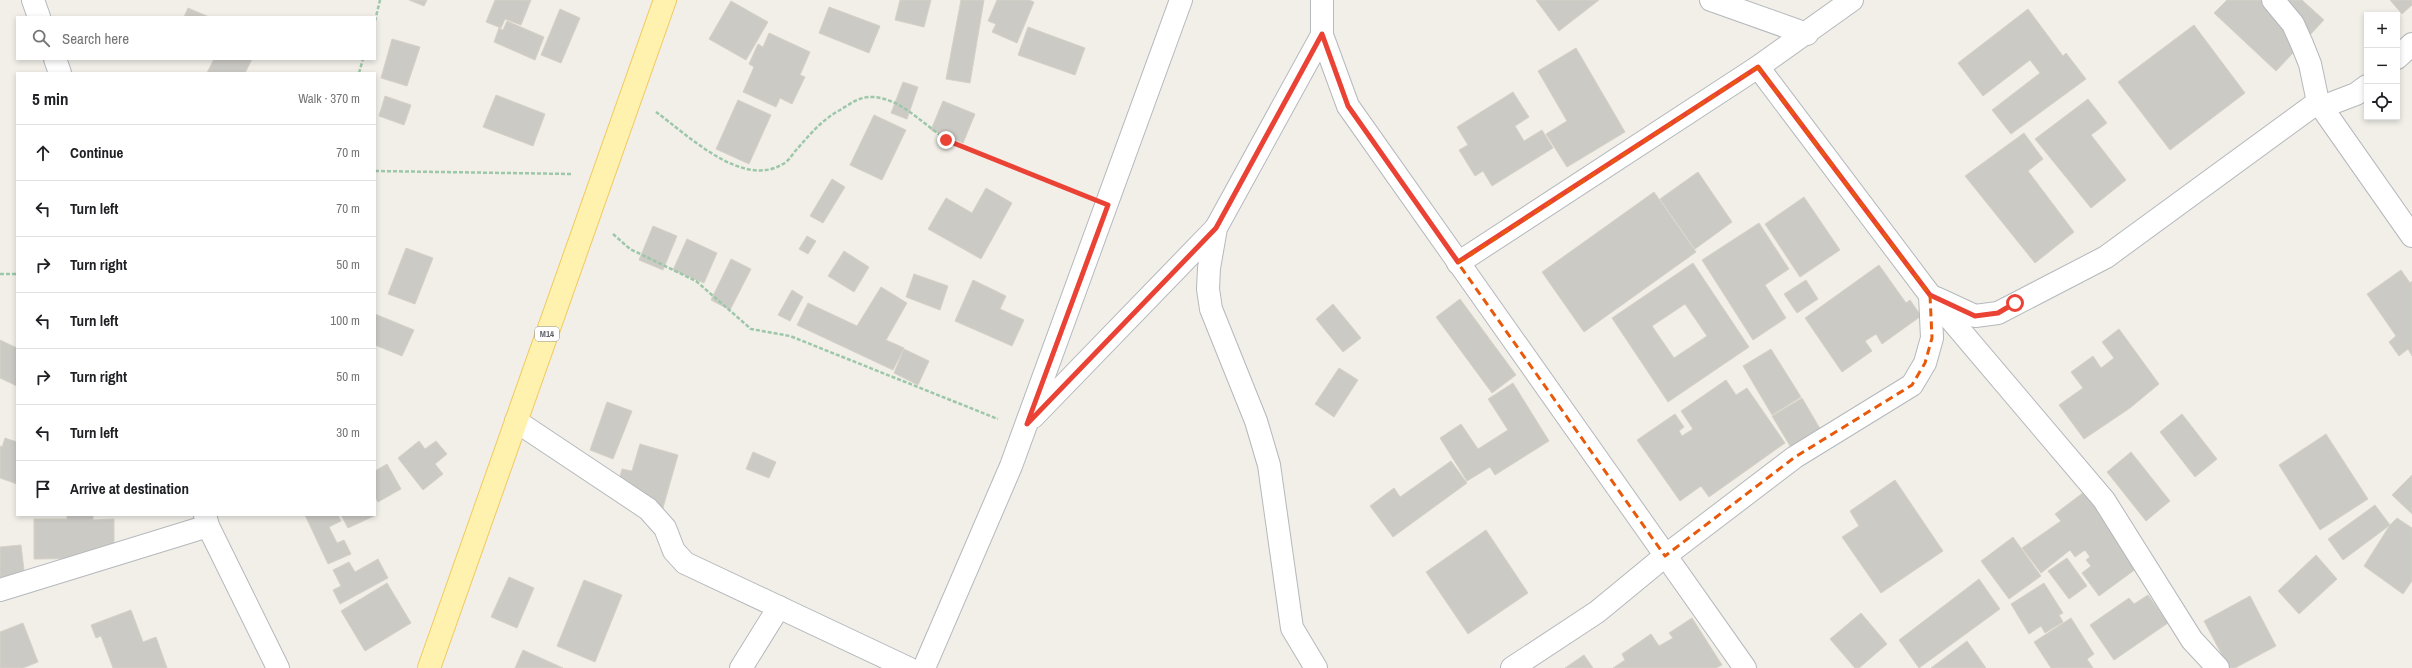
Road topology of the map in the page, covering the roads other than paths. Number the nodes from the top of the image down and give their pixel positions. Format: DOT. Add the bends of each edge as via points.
graph roads {
  1 [pos="33,0"];
  2 [pos="665,0"];
  3 [pos="1181,0"];
  4 [pos="1322,0"];
  5 [pos="1711,0"];
  6 [pos="1852,0"];
  7 [pos="2274,0"];
  8 [pos="40,16"];
  9 [pos="1322,34"];
  10 [pos="1807,34"];
  11 [pos="2412,44"];
  12 [pos="2400,55"];
  13 [pos="55,60"];
  14 [pos="1758,67"];
  15 [pos="60,72"];
  16 [pos="2364,88"];
  17 [pos="2320,104"];
  18 [pos="1216,228"];
  19 [pos="2412,236"];
  20 [pos="1458,262"];
  21 [pos="1930,295"];
  22 [pos="516,421"];
  23 [pos="1026,427"];
  24 [pos="207,520"];
  25 [pos="1665,556"];
  26 [pos="0,590"];
  27 [pos="778,607"];
  28 [pos="1295,635"];
  29 [pos="1742,666"];
  30 [pos="278,668"];
  31 [pos="429,668"];
  32 [pos="741,668"];
  33 [pos="908,668"];
  34 [pos="924,668"];
  35 [pos="1297,668"];
  36 [pos="1316,668"];
  37 [pos="1512,668"];
  38 [pos="2218,668"];
  1 -- 8 [label="street"];
  2 -- 22 [label="main road, M14"];
  3 -- 23 [label="street"];
  4 -- 9 [label="street"];
  5 -- 10 [label="street"];
  6 -- 10 [label="street"];
  7 -- 17 [label="street" via="2293,24 2302,44"];
  9 -- 18 [label="street"];
  9 -- 20 [label="street" via="1348,106"];
  10 -- 14 [label="street"];
  11 -- 12 [label="street"];
  13 -- 15 [label="street"];
  14 -- 20 [label="street"];
  14 -- 21 [label="street"];
  16 -- 17 [label="street" via="2356,94"];
  17 -- 19 [label="street"];
  17 -- 21 [label="street" via="2106,257 1998,313 1975,316"];
  18 -- 23 [label="street"];
  18 -- 28 [label="street" via="1209,268 1211,310 1256,421 1269,465 1289,614"];
  20 -- 25 [label="street"];
  21 -- 25 [label="street" via="1932,338 1925,363 1912,385 1795,457"];
  21 -- 38 [label="street" via="2104,500 2192,640"];
  22 -- 27 [label="street" via="648,509 665,528 674,551 685,563"];
  22 -- 31 [label="main road, M14"];
  23 -- 34 [label="street"];
  24 -- 26 [label="street"];
  24 -- 30 [label="street"];
  25 -- 29 [label="street"];
  25 -- 37 [label="street" via="1597,612"];
  27 -- 32 [label="street"];
  27 -- 33 [label="street"];
  28 -- 35 [label="street"];
  28 -- 36 [label="street"];
}
